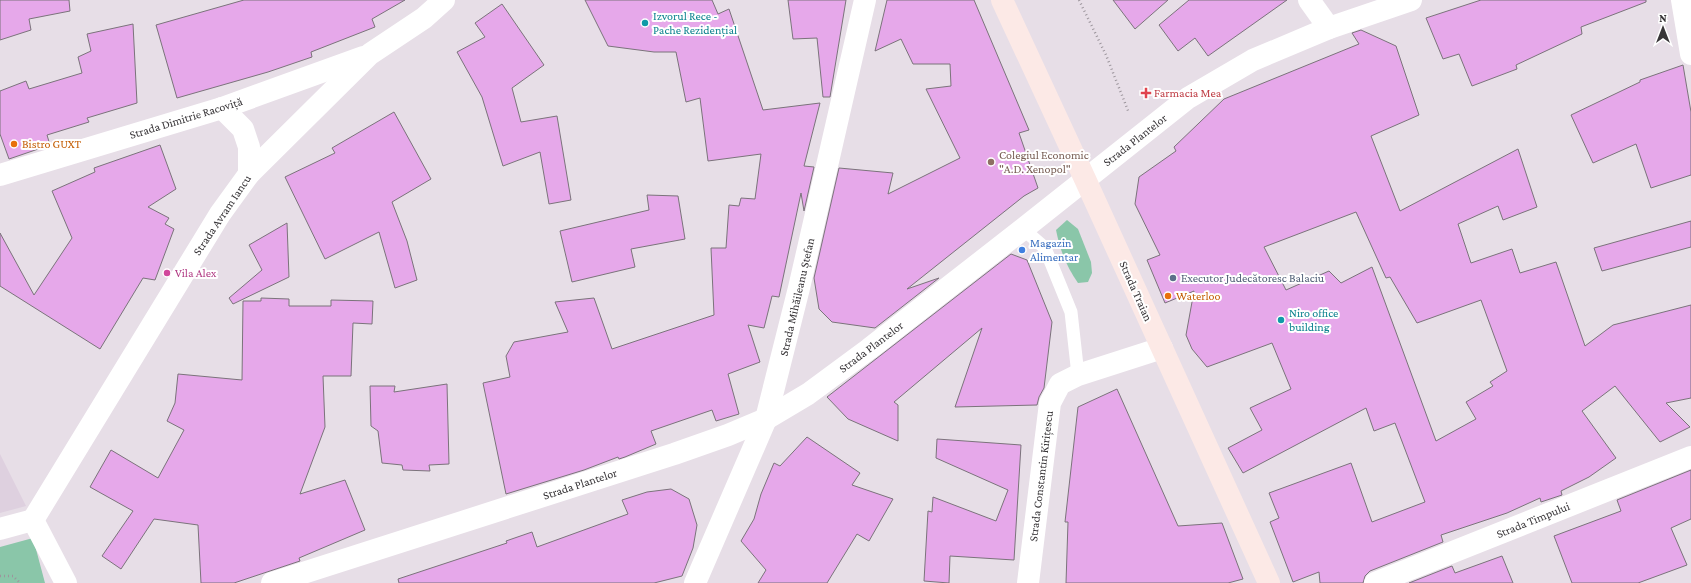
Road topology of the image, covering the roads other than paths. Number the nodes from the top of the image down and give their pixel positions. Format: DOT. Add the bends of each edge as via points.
graph roads {
  1 [pos="444,0"];
  2 [pos="866,0"];
  3 [pos="1002,0"];
  4 [pos="1308,0"];
  5 [pos="1411,0"];
  6 [pos="1682,0"];
  7 [pos="1329,28"];
  8 [pos="370,54"];
  9 [pos="1691,54"];
  10 [pos="222,108"];
  11 [pos="249,174"];
  12 [pos="0,175"];
  13 [pos="1085,179"];
  14 [pos="1023,229"];
  15 [pos="1162,348"];
  16 [pos="1078,375"];
  17 [pos="766,419"];
  18 [pos="1691,457"];
  19 [pos="33,520"];
  20 [pos="0,529"];
  21 [pos="66,583"];
  22 [pos="272,583"];
  23 [pos="695,583"];
  24 [pos="1028,583"];
  25 [pos="1269,583"];
  26 [pos="1375,583"];
  1 -- 8 [label="street, Strada Avram Iancu" via="424,18"];
  2 -- 17 [label="street, Strada Mihăileanu Ștefan" via="800,288"];
  3 -- 13 [label="street, Strada Traian"];
  4 -- 7 [label="street"];
  5 -- 7 [label="street, Strada Plantelor"];
  6 -- 9 [label="street"];
  7 -- 13 [label="street, Strada Plantelor" via="1253,60 1188,98"];
  8 -- 10 [label="street, Strada Dimitrie Racoviță"];
  8 -- 11 [label="street, Strada Avram Iancu"];
  10 -- 11 [label="street" via="243,129 248,147"];
  10 -- 12 [label="street, Strada Dimitrie Racoviță"];
  11 -- 19 [label="street, Strada Avram Iancu" via="220,214"];
  13 -- 14 [label="street, Strada Plantelor"];
  13 -- 15 [label="street, Strada Traian"];
  14 -- 16 [label="lane" via="1044,248 1071,312"];
  14 -- 17 [label="street, Strada Plantelor" via="873,353"];
  15 -- 16 [label="street, Strada Constantin Kirițescu"];
  15 -- 25 [label="street, Strada Traian"];
  16 -- 24 [label="street, Strada Constantin Kirițescu" via="1060,384 1050,403"];
  17 -- 22 [label="street, Strada Plantelor" via="728,436 674,454"];
  17 -- 23 [label="street, Strada Mihăileanu Ștefan"];
  18 -- 26 [label="street, Strada Timpului"];
  19 -- 20 [label="street"];
  19 -- 21 [label="street"];
}
